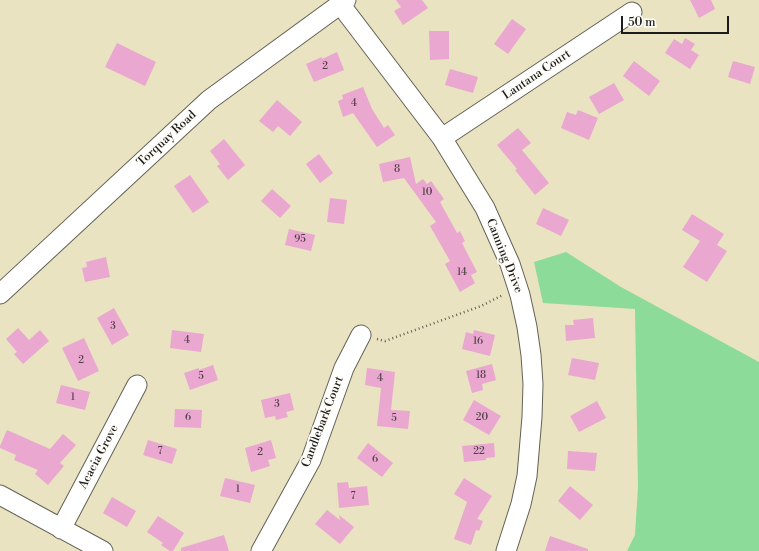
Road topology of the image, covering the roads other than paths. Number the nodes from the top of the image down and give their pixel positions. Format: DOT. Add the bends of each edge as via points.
graph roads {
  1 [pos="343,2"];
  2 [pos="632,12"];
  3 [pos="442,138"];
  4 [pos="0,294"];
  5 [pos="361,335"];
  6 [pos="137,385"];
  7 [pos="0,495"];
  8 [pos="61,528"];
  9 [pos="103,551"];
  10 [pos="261,551"];
  11 [pos="506,551"];
  1 -- 3 [label="street, Canning Drive"];
  1 -- 4 [label="street, Torquay Road" via="209,100"];
  2 -- 3 [label="street, Lantana Court"];
  3 -- 11 [label="street, Canning Drive" via="484,208 510,264 527,327 533,384 527,476"];
  5 -- 10 [label="street, Candlebark Court" via="344,368 311,460"];
  6 -- 8 [label="street, Acacia Grove"];
  7 -- 8 [label="street"];
  8 -- 9 [label="street"];
}
